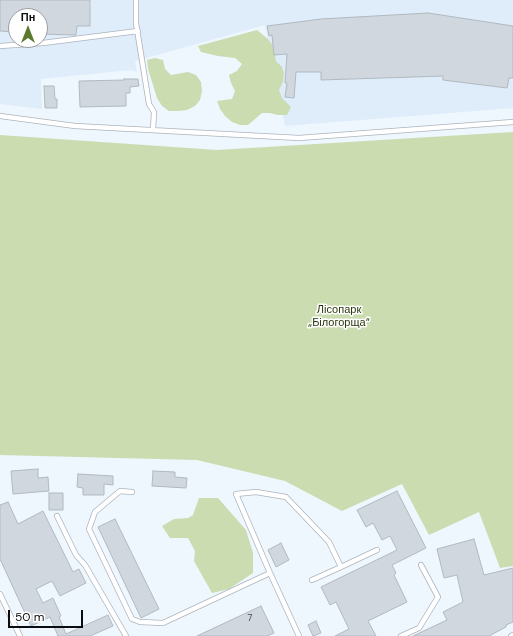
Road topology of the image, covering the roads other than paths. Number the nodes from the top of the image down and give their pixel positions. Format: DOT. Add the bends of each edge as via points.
graph roads {
  1 [pos="136,0"];
  2 [pos="138,31"];
  3 [pos="0,46"];
  4 [pos="0,116"];
  5 [pos="513,122"];
  6 [pos="153,130"];
  7 [pos="132,492"];
  8 [pos="57,516"];
  9 [pos="377,550"];
  10 [pos="421,565"];
  11 [pos="341,567"];
  12 [pos="270,573"];
  13 [pos="312,580"];
  14 [pos="0,594"];
  15 [pos="20,636"];
  16 [pos="126,636"];
  17 [pos="299,636"];
  18 [pos="401,636"];
  1 -- 2 [label="lane"];
  2 -- 3 [label="lane"];
  2 -- 6 [label="lane" via="149,104 154,112"];
  4 -- 6 [label="lane" via="75,126"];
  5 -- 6 [label="lane" via="300,138"];
  7 -- 12 [label="lane" via="120,491 95,512 89,529 132,619 163,623"];
  8 -- 16 [label="lane" via="76,555 85,565"];
  9 -- 11 [label="lane"];
  10 -- 18 [label="lane" via="438,598 419,628"];
  11 -- 12 [label="lane" via="329,542 286,497 256,492 236,494"];
  11 -- 13 [label="lane"];
  12 -- 17 [label="lane"];
  14 -- 15 [label="lane"];
}
